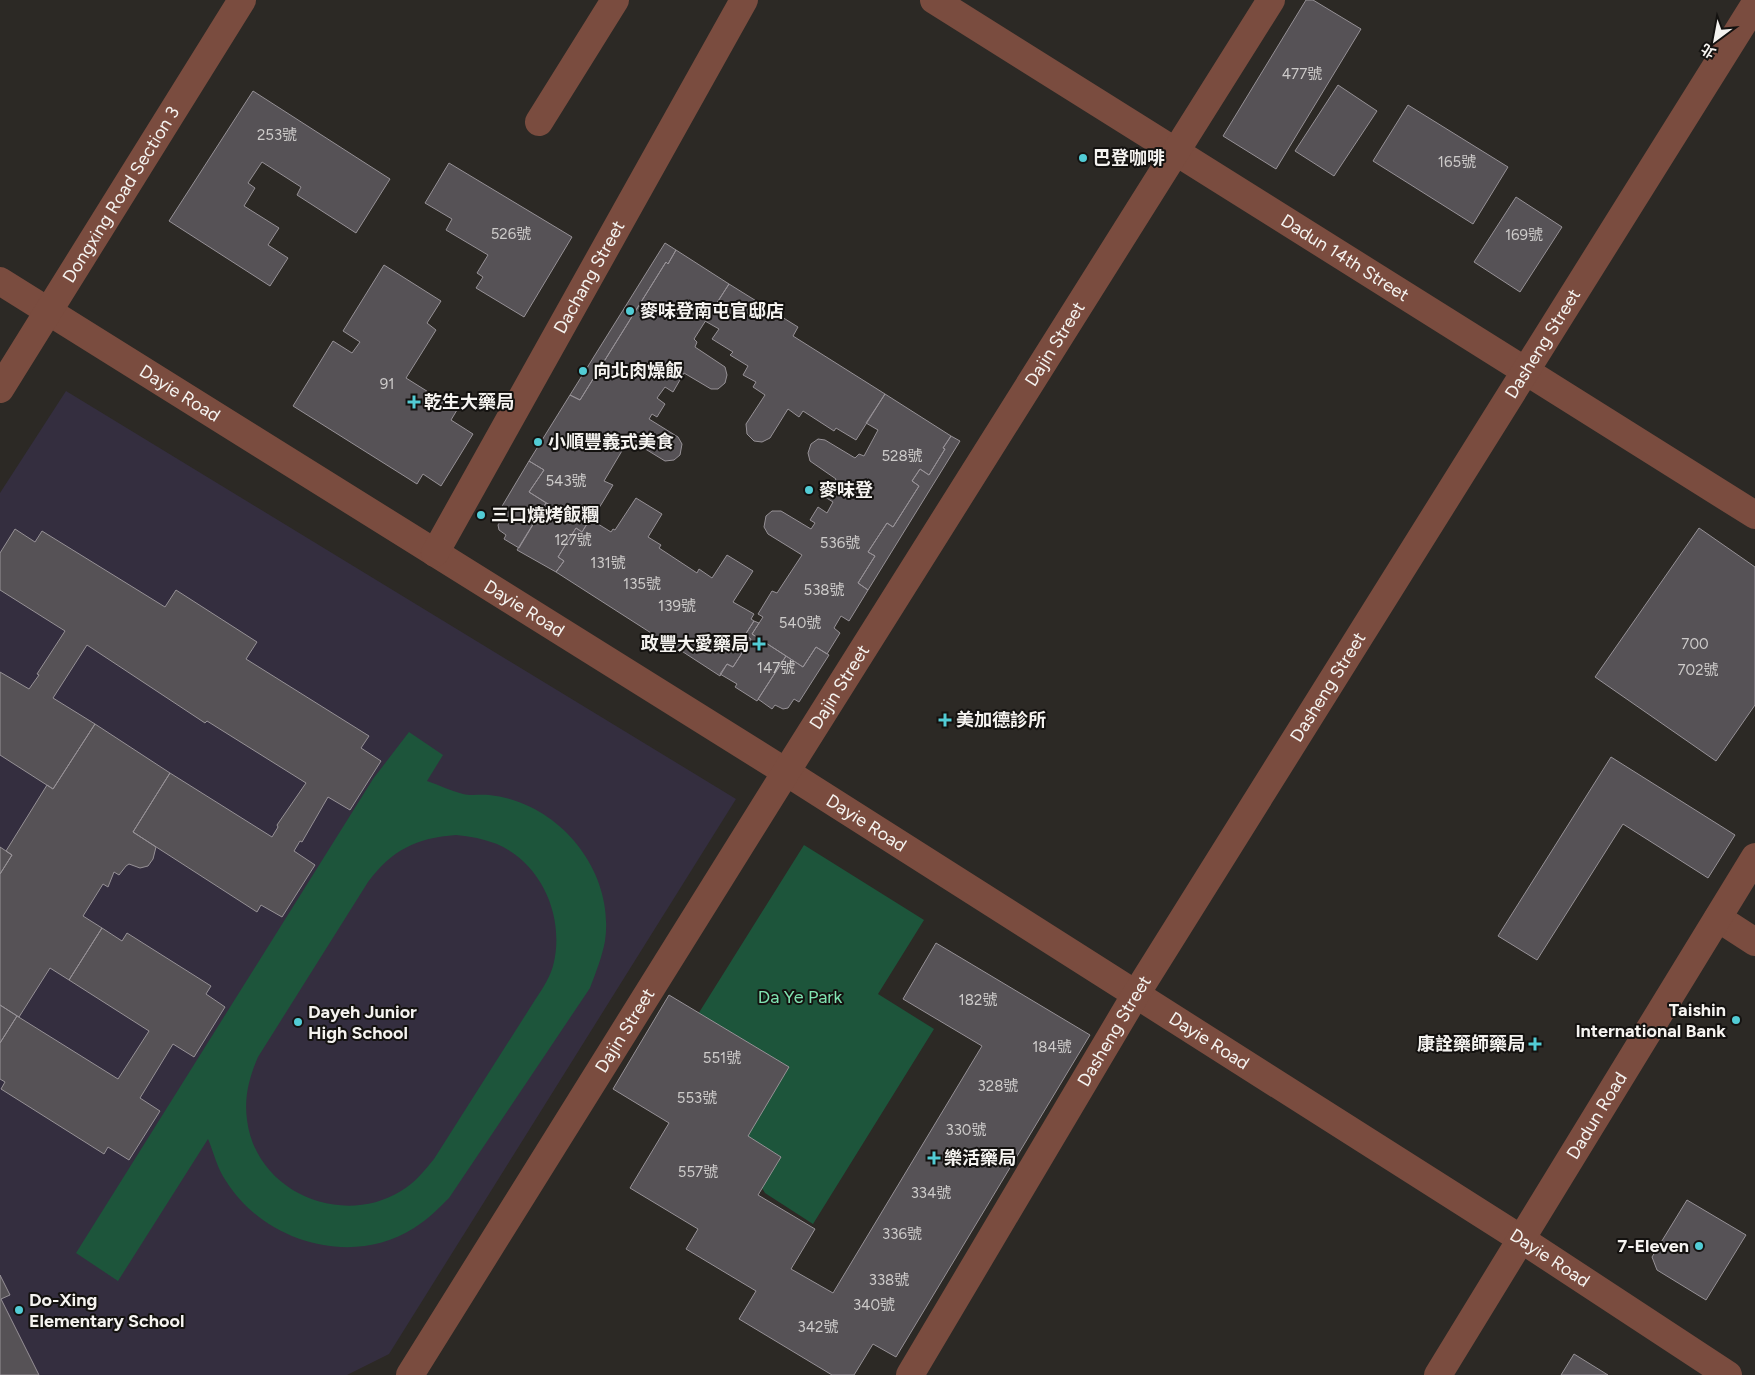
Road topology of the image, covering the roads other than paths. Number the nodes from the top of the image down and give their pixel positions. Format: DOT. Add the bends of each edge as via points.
graph roads {
  1 [pos="242,0"];
  2 [pos="615,0"];
  3 [pos="744,0"];
  4 [pos="934,0"];
  5 [pos="1271,0"];
  6 [pos="1755,4"];
  7 [pos="539,122"];
  8 [pos="1177,152"];
  9 [pos="0,281"];
  10 [pos="48,311"];
  11 [pos="1526,371"];
  12 [pos="0,389"];
  13 [pos="1755,515"];
  14 [pos="435,553"];
  15 [pos="786,772"];
  16 [pos="1755,857"];
  17 [pos="1718,918"];
  18 [pos="1755,942"];
  19 [pos="1136,994"];
  20 [pos="1521,1238"];
  21 [pos="410,1375"];
  22 [pos="910,1375"];
  23 [pos="1438,1375"];
  24 [pos="1728,1375"];
  1 -- 10 [label="street, Dongxing Road Section 3"];
  2 -- 7 [label="street"];
  3 -- 14 [label="street, Dachang Street"];
  4 -- 8 [label="street, Dadun 14th Street"];
  5 -- 8 [label="street, Dajin Street"];
  6 -- 11 [label="street, Dasheng Street"];
  8 -- 11 [label="street, Dadun 14th Street"];
  8 -- 15 [label="street, Dajin Street"];
  9 -- 10 [label="street, Dayie Road"];
  10 -- 12 [label="street, Dongxing Road Section 3"];
  10 -- 14 [label="street, Dayie Road"];
  11 -- 13 [label="street, Dadun 14th Street"];
  11 -- 19 [label="street, Dasheng Street"];
  14 -- 15 [label="street, Dayie Road"];
  15 -- 19 [label="street, Dayie Road"];
  15 -- 21 [label="street, Dajin Street"];
  16 -- 17 [label="street, Dadun Road"];
  17 -- 18 [label="street"];
  17 -- 20 [label="street, Dadun Road"];
  19 -- 20 [label="street, Dayie Road"];
  19 -- 22 [label="street, Dasheng Street"];
  20 -- 23 [label="street, Dadun Road"];
  20 -- 24 [label="street, Dayie Road"];
}
